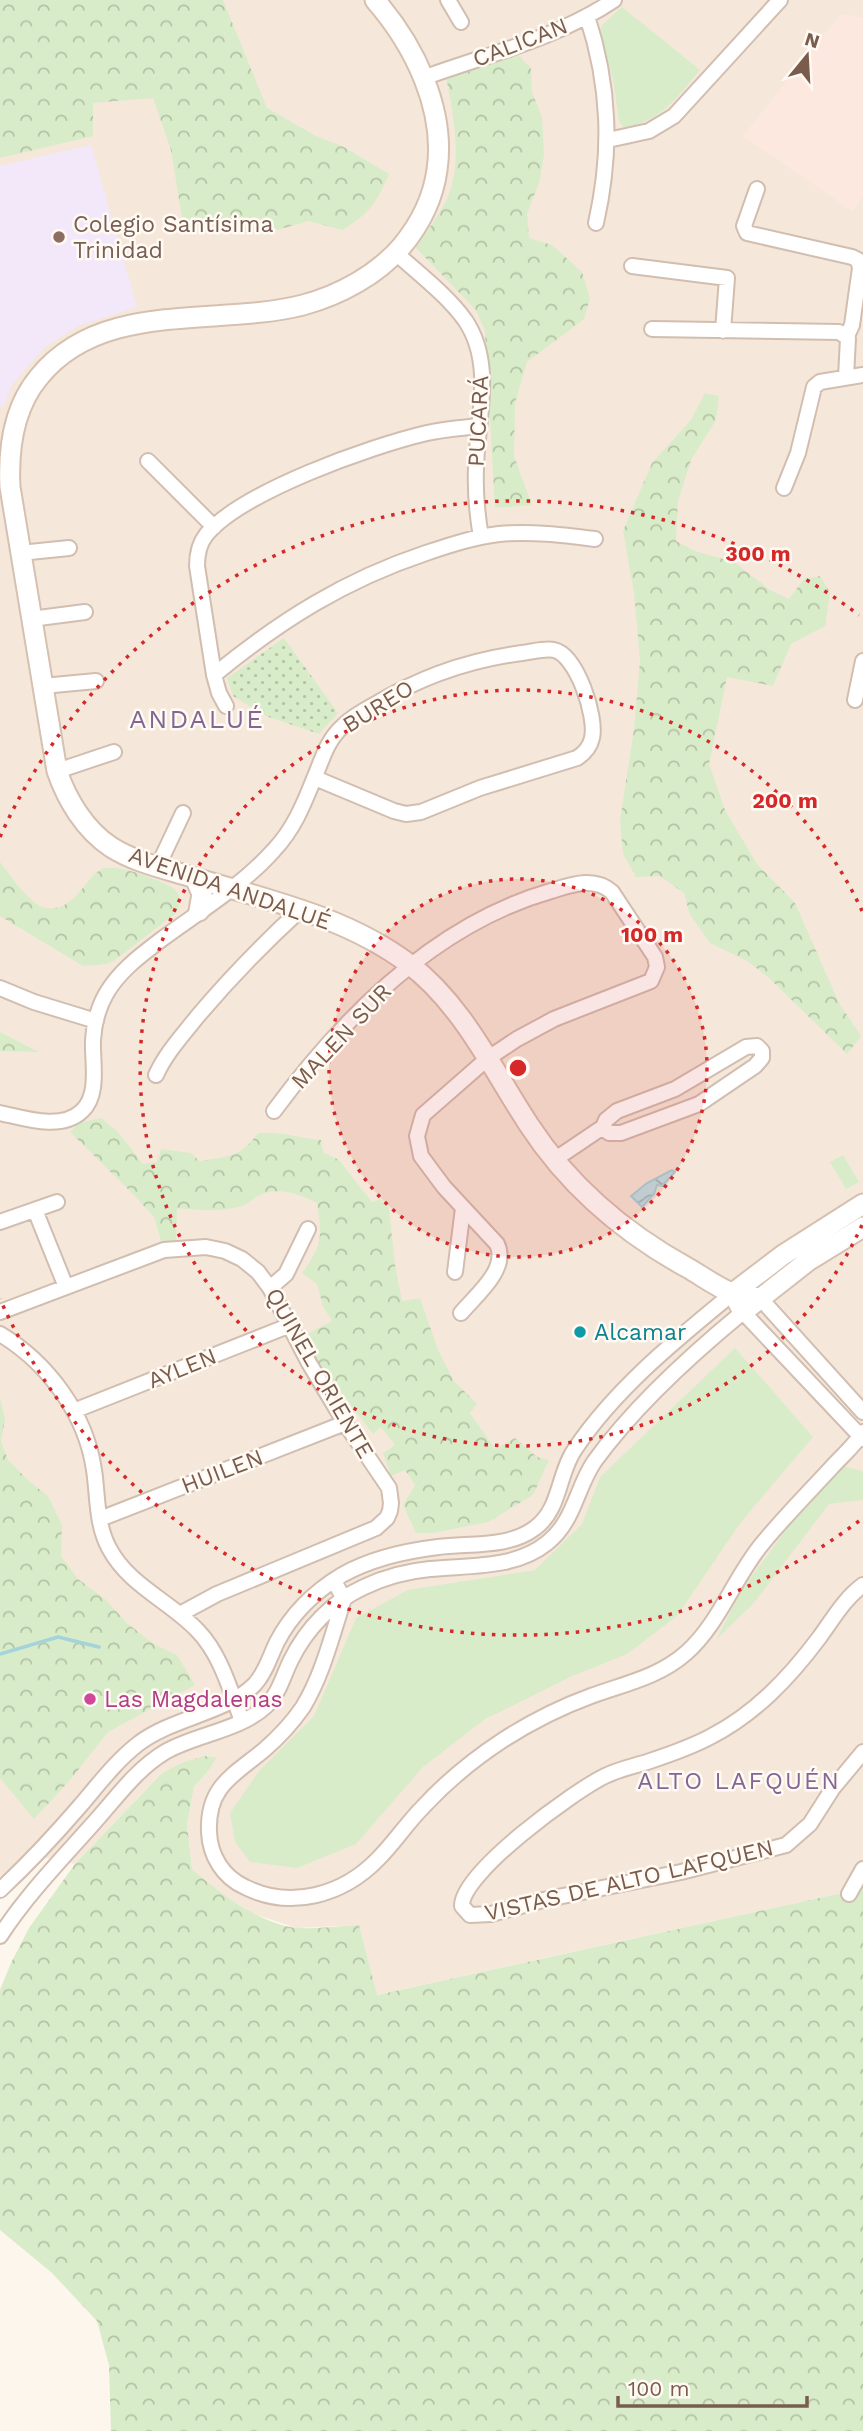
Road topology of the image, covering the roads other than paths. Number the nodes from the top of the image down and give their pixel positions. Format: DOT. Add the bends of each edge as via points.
graph roads {
  1 [pos="375,0"];
  2 [pos="448,0"];
  3 [pos="614,0"];
  4 [pos="780,0"];
  5 [pos="587,16"];
  6 [pos="461,22"];
  7 [pos="423,78"];
  8 [pos="608,141"];
  9 [pos="757,189"];
  10 [pos="596,223"];
  11 [pos="396,253"];
  12 [pos="632,266"];
  13 [pos="652,329"];
  14 [pos="723,331"];
  15 [pos="847,336"];
  16 [pos="863,375"];
  17 [pos="846,377"];
  18 [pos="480,426"];
  19 [pos="148,461"];
  20 [pos="784,488"];
  21 [pos="214,527"];
  22 [pos="481,537"];
  23 [pos="595,539"];
  24 [pos="69,548"];
  25 [pos="20,553"];
  26 [pos="85,612"];
  27 [pos="31,619"];
  28 [pos="863,661"];
  29 [pos="214,675"];
  30 [pos="96,681"];
  31 [pos="43,687"];
  32 [pos="855,700"];
  33 [pos="226,706"];
  34 [pos="114,752"];
  35 [pos="57,771"];
  36 [pos="315,778"];
  37 [pos="183,813"];
  38 [pos="158,866"];
  39 [pos="195,878"];
  40 [pos="230,888"];
  41 [pos="300,910"];
  42 [pos="200,911"];
  43 [pos="411,966"];
  44 [pos="0,988"];
  45 [pos="96,1021"];
  46 [pos="487,1059"];
  47 [pos="156,1075"];
  48 [pos="274,1111"];
  49 [pos="0,1113"];
  50 [pos="603,1128"];
  51 [pos="554,1160"];
  52 [pos="57,1202"];
  53 [pos="863,1204"];
  54 [pos="463,1208"];
  55 [pos="35,1210"];
  56 [pos="0,1222"];
  57 [pos="863,1227"];
  58 [pos="308,1229"];
  59 [pos="455,1272"];
  60 [pos="66,1287"];
  61 [pos="270,1288"];
  62 [pos="733,1293"];
  63 [pos="760,1298"];
  64 [pos="0,1312"];
  65 [pos="743,1312"];
  66 [pos="461,1313"];
  67 [pos="288,1326"];
  68 [pos="0,1334"];
  69 [pos="76,1410"];
  70 [pos="863,1412"];
  71 [pos="345,1423"];
  72 [pos="862,1436"];
  73 [pos="100,1519"];
  74 [pos="334,1580"];
  75 [pos="863,1585"];
  76 [pos="344,1599"];
  77 [pos="180,1615"];
  78 [pos="303,1639"];
  79 [pos="326,1653"];
  80 [pos="233,1699"];
  81 [pos="242,1721"];
  82 [pos="863,1752"];
  83 [pos="863,1869"];
  84 [pos="0,1890"];
  85 [pos="849,1894"];
  86 [pos="0,1936"];
  1 -- 7 [label="street, AVENIDA ANDALUÉ"];
  2 -- 6 [label="street"];
  3 -- 5 [label="street, CALICAN"];
  4 -- 8 [label="street" via="674,116 649,131"];
  5 -- 7 [label="street, CALICAN"];
  5 -- 8 [label="street" via="601,64"];
  7 -- 11 [label="street, AVENIDA ANDALUÉ" via="436,127 437,174 426,210"];
  8 -- 10 [label="street"];
  9 -- 15 [label="street" via="744,226 747,233 858,260 853,319"];
  11 -- 18 [label="street, PUCARÁ" via="470,328 480,358"];
  11 -- 25 [label="street, AVENIDA ANDALUÉ" via="360,281 304,305 138,324 101,333 61,354 28,393 12,440 10,487"];
  12 -- 14 [label="street" via="727,278"];
  13 -- 14 [label="street"];
  14 -- 15 [label="street" via="839,332"];
  15 -- 17 [label="street"];
  16 -- 17 [label="street"];
  17 -- 20 [label="street" via="814,387"];
  18 -- 21 [label="street" via="415,436 321,468 260,497"];
  18 -- 22 [label="street, PUCARÁ" via="475,485"];
  19 -- 21 [label="street"];
  21 -- 29 [label="street" via="202,541 197,565"];
  22 -- 23 [label="street" via="528,533"];
  22 -- 29 [label="street" via="419,555 339,588 273,629"];
  24 -- 25 [label="street"];
  25 -- 27 [label="street, AVENIDA ANDALUÉ"];
  26 -- 27 [label="street"];
  27 -- 31 [label="street, AVENIDA ANDALUÉ"];
  28 -- 32 [label="street"];
  29 -- 33 [label="street"];
  30 -- 31 [label="street"];
  31 -- 35 [label="street, AVENIDA ANDALUÉ"];
  34 -- 35 [label="street"];
  35 -- 38 [label="street, AVENIDA ANDALUÉ" via="69,798 94,833 122,853"];
  36 -- 36 [label="street, BUREO" via="329,742 342,726 421,679 459,665 550,650 566,656 583,689 593,729 589,747 577,758 414,813 394,811"];
  36 -- 40 [label="street, BUREO" via="281,843"];
  37 -- 38 [label="street"];
  38 -- 39 [label="street, AVENIDA ANDALUÉ"];
  39 -- 40 [label="street, AVENIDA ANDALUÉ"];
  39 -- 42 [label="street" via="202,894"];
  40 -- 41 [label="street, AVENIDA ANDALUÉ"];
  40 -- 42 [label="street, BUREO"];
  41 -- 43 [label="street, AVENIDA ANDALUÉ" via="355,932"];
  41 -- 47 [label="street" via="231,978 172,1048"];
  42 -- 45 [label="street, BUREO" via="118,976"];
  43 -- 46 [label="street, AVENIDA ANDALUÉ" via="449,1004"];
  43 -- 46 [label="street, MALEN SUR" via="463,929 503,908 571,886 598,884 612,892 655,957 654,977 646,985 532,1030"];
  43 -- 48 [label="street, MALEN SUR" via="333,1038"];
  44 -- 45 [label="street"];
  45 -- 49 [label="street, BUREO" via="93,1085 81,1112 52,1121"];
  46 -- 51 [label="street, AVENIDA ANDALUÉ"];
  46 -- 54 [label="street" via="428,1110 417,1129 421,1156"];
  50 -- 50 [label="street" via="617,1111 675,1089 746,1047 757,1046 762,1051 755,1066 693,1107 618,1134"];
  50 -- 51 [label="street"];
  51 -- 62 [label="street, AVENIDA ANDALUÉ" via="637,1237"];
  52 -- 55 [label="street"];
  53 -- 62 [label="street"];
  54 -- 59 [label="street"];
  54 -- 66 [label="street" via="497,1244 500,1256 494,1273"];
  55 -- 56 [label="street"];
  55 -- 60 [label="street"];
  57 -- 63 [label="street"];
  58 -- 61 [label="street" via="286,1274"];
  60 -- 61 [label="street, QUINEL ORIENTE" via="150,1255 192,1247 234,1254 251,1265"];
  60 -- 64 [label="street, QUINEL ORIENTE"];
  61 -- 67 [label="street, QUINEL ORIENTE"];
  62 -- 63 [label="street"];
  62 -- 65 [label="street"];
  62 -- 74 [label="street" via="634,1382 582,1439 566,1463 552,1507 533,1530 500,1541 387,1556"];
  63 -- 65 [label="street"];
  63 -- 70 [label="street"];
  65 -- 72 [label="street"];
  65 -- 76 [label="street" via="658,1391 602,1452 565,1524 549,1542 511,1561 393,1576"];
  67 -- 69 [label="street, AYLEN"];
  67 -- 71 [label="street, QUINEL ORIENTE"];
  68 -- 69 [label="street" via="36,1364"];
  69 -- 73 [label="street" via="90,1450"];
  71 -- 73 [label="street, HUILEN"];
  71 -- 77 [label="street, QUINEL ORIENTE" via="389,1488 391,1503 382,1524 216,1594"];
  72 -- 79 [label="street" via="764,1542 710,1626 680,1658 659,1671 561,1709 502,1741 438,1791 378,1859 345,1884 304,1898 265,1895 234,1881 216,1859 209,1829 212,1804 228,1778 297,1715"];
  73 -- 77 [label="street" via="104,1539 116,1559 150,1594"];
  74 -- 76 [label="street"];
  74 -- 80 [label="street" via="296,1611 260,1678"];
  75 -- 82 [label="street, VISTAS DE ALTO LAFQUEN" via="794,1670 749,1712 709,1737 604,1776 571,1796 482,1872 464,1894 462,1906 470,1914 491,1914 786,1845 810,1824"];
  76 -- 78 [label="street"];
  76 -- 79 [label="street"];
  77 -- 80 [label="street" via="213,1649"];
  78 -- 79 [label="street"];
  78 -- 81 [label="street" via="270,1701"];
  80 -- 81 [label="street"];
  80 -- 84 [label="street" via="161,1729 136,1745"];
  81 -- 86 [label="street" via="180,1745 145,1768 30,1894"];
  83 -- 85 [label="street"];
}
